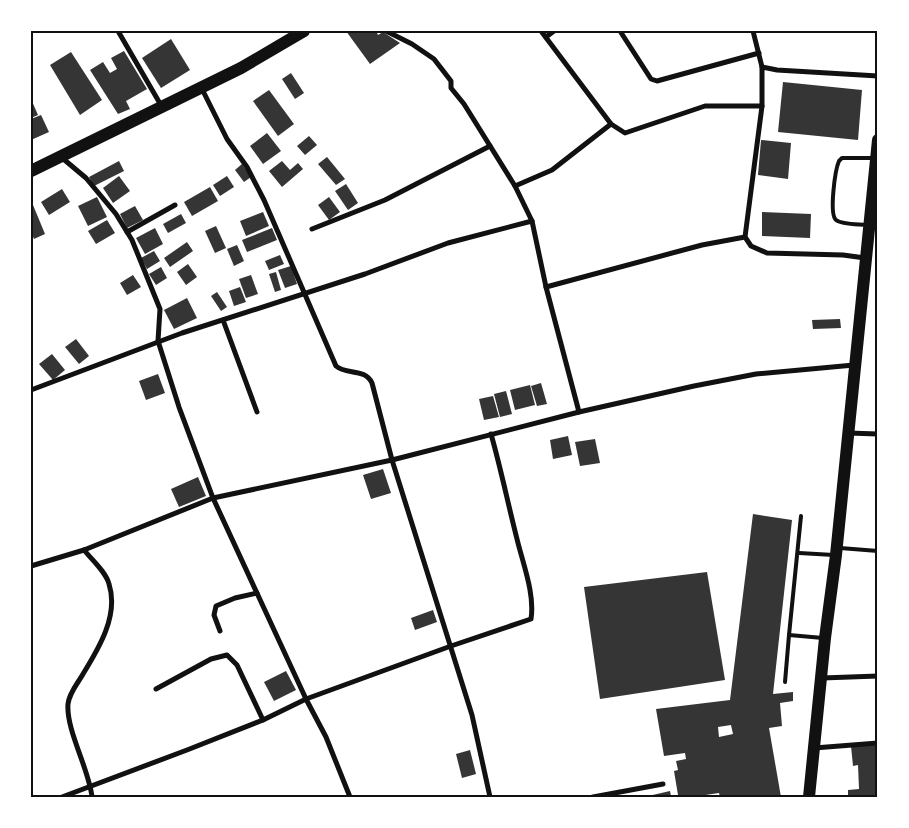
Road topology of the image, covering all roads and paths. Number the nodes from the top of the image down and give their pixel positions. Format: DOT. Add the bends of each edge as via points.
graph roads {
  1 [pos="118,31"];
  2 [pos="304,31"];
  3 [pos="386,31"];
  4 [pos="541,31"];
  5 [pos="554,31"];
  6 [pos="620,31"];
  7 [pos="753,31"];
  8 [pos="546,37"];
  9 [pos="759,53"];
  10 [pos="762,67"];
  11 [pos="878,76"];
  12 [pos="201,88"];
  13 [pos="762,106"];
  14 [pos="162,107"];
  15 [pos="611,124"];
  16 [pos="878,140"];
  17 [pos="490,146"];
  18 [pos="60,156"];
  19 [pos="876,158"];
  20 [pos="31,171"];
  21 [pos="515,186"];
  22 [pos="175,205"];
  23 [pos="532,221"];
  24 [pos="869,225"];
  25 [pos="312,229"];
  26 [pos="127,232"];
  27 [pos="745,237"];
  28 [pos="865,258"];
  29 [pos="546,287"];
  30 [pos="304,294"];
  31 [pos="223,320"];
  32 [pos="158,341"];
  33 [pos="855,365"];
  34 [pos="31,390"];
  35 [pos="257,412"];
  36 [pos="579,412"];
  37 [pos="848,432"];
  38 [pos="492,434"];
  39 [pos="878,434"];
  40 [pos="392,460"];
  41 [pos="213,498"];
  42 [pos="801,516"];
  43 [pos="84,550"];
  44 [pos="836,551"];
  45 [pos="878,551"];
  46 [pos="799,553"];
  47 [pos="31,566"];
  48 [pos="257,593"];
  49 [pos="220,631"];
  50 [pos="789,635"];
  51 [pos="825,638"];
  52 [pos="451,646"];
  53 [pos="878,676"];
  54 [pos="822,678"];
  55 [pos="785,682"];
  56 [pos="156,689"];
  57 [pos="306,700"];
  58 [pos="263,720"];
  59 [pos="878,743"];
  60 [pos="814,748"];
  61 [pos="663,784"];
  62 [pos="91,785"];
  63 [pos="62,797"];
  64 [pos="92,797"];
  65 [pos="350,797"];
  66 [pos="490,797"];
  67 [pos="593,797"];
  68 [pos="809,797"];
  1 -- 14 [label="street"];
  2 -- 12 [label="main road"];
  3 -- 17 [label="street" via="434,59"];
  4 -- 8 [label="street"];
  5 -- 8 [label="street"];
  6 -- 9 [label="street" via="651,80 657,81"];
  7 -- 9 [label="street"];
  8 -- 15 [label="street"];
  9 -- 10 [label="street"];
  10 -- 11 [label="street"];
  10 -- 13 [label="street"];
  12 -- 14 [label="main road"];
  12 -- 30 [label="street" via="227,139 256,184"];
  13 -- 15 [label="street" via="705,106 625,133"];
  13 -- 27 [label="street"];
  14 -- 18 [label="main road"];
  15 -- 21 [label="street" via="552,170"];
  16 -- 19 [label="main road"];
  17 -- 21 [label="street"];
  17 -- 25 [label="street" via="385,200"];
  18 -- 20 [label="main road"];
  18 -- 26 [label="street" via="86,178"];
  19 -- 24 [label="main road"];
  19 -- 24 [label="lane" via="842,158 839,161 832,212 840,222"];
  21 -- 23 [label="street"];
  22 -- 26 [label="street"];
  23 -- 29 [label="street"];
  23 -- 30 [label="street" via="448,243"];
  24 -- 28 [label="main road"];
  26 -- 32 [label="street" via="160,309"];
  27 -- 28 [label="street" via="751,246 767,253"];
  27 -- 29 [label="street" via="702,245"];
  28 -- 33 [label="main road"];
  29 -- 36 [label="street"];
  30 -- 31 [label="street"];
  30 -- 40 [label="street" via="336,366 370,379"];
  31 -- 32 [label="street"];
  31 -- 35 [label="street"];
  32 -- 34 [label="street"];
  32 -- 41 [label="street"];
  33 -- 36 [label="street" via="756,374"];
  33 -- 37 [label="main road"];
  36 -- 38 [label="street"];
  37 -- 39 [label="street"];
  37 -- 44 [label="main road"];
  38 -- 40 [label="street"];
  38 -- 52 [label="street" via="526,579 531,619"];
  40 -- 41 [label="street"];
  40 -- 52 [label="street"];
  41 -- 43 [label="street"];
  41 -- 48 [label="street"];
  42 -- 46 [label="lane"];
  43 -- 47 [label="street"];
  43 -- 62 [label="street" via="109,584 112,611 68,704"];
  44 -- 45 [label="lane"];
  44 -- 46 [label="lane"];
  44 -- 51 [label="main road"];
  46 -- 50 [label="lane"];
  48 -- 49 [label="street" via="216,606 214,615"];
  48 -- 57 [label="street"];
  50 -- 51 [label="lane"];
  50 -- 55 [label="lane"];
  51 -- 54 [label="main road"];
  52 -- 57 [label="street"];
  52 -- 66 [label="street" via="472,715"];
  53 -- 54 [label="street"];
  54 -- 60 [label="main road"];
  56 -- 58 [label="street" via="212,659 228,655 237,666"];
  57 -- 58 [label="street"];
  57 -- 65 [label="street" via="326,738"];
  58 -- 62 [label="street"];
  59 -- 60 [label="street"];
  60 -- 68 [label="main road"];
  61 -- 67 [label="street"];
  62 -- 63 [label="street"];
  62 -- 64 [label="street"];
}
